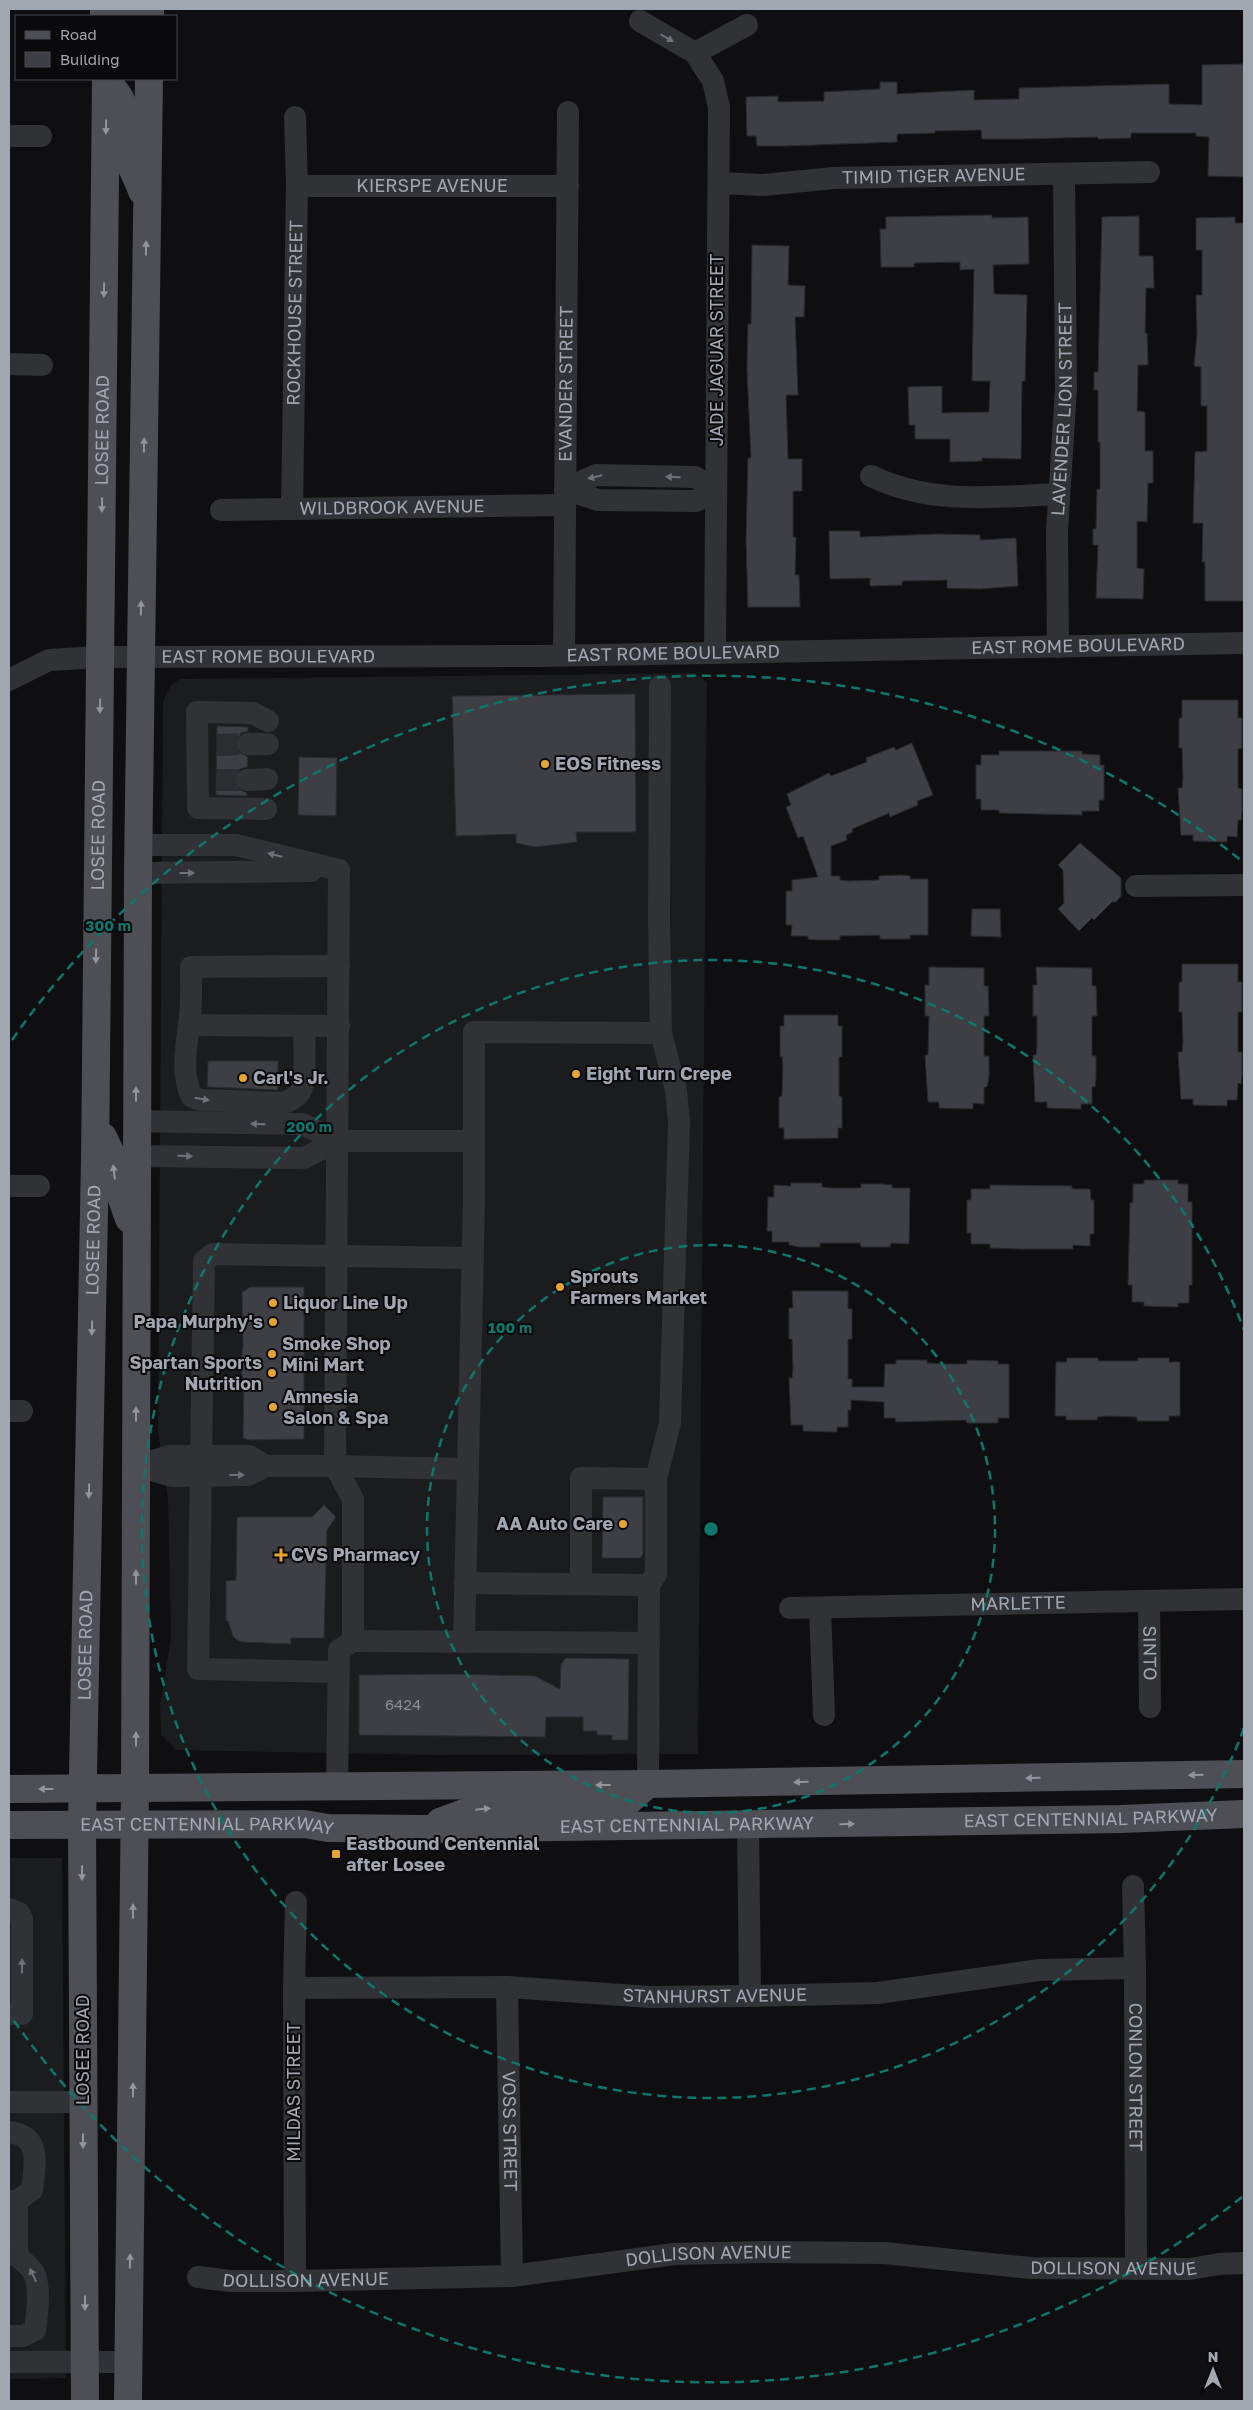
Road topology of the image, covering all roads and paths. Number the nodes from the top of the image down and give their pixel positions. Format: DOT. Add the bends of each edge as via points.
graph roads {
  1 [pos="640,21"];
  2 [pos="747,25"];
  3 [pos="695,54"];
  4 [pos="106,80"];
  5 [pos="149,80"];
  6 [pos="568,112"];
  7 [pos="295,117"];
  8 [pos="9,136"];
  9 [pos="41,136"];
  10 [pos="1150,172"];
  11 [pos="1064,174"];
  12 [pos="719,183"];
  13 [pos="297,186"];
  14 [pos="568,186"];
  15 [pos="147,201"];
  16 [pos="9,364"];
  17 [pos="42,364"];
  18 [pos="627,476"];
  19 [pos="871,476"];
  20 [pos="716,491"];
  21 [pos="1058,494"];
  22 [pos="565,497"];
  23 [pos="627,500"];
  24 [pos="292,509"];
  25 [pos="221,510"];
  26 [pos="1244,643"];
  27 [pos="1058,646"];
  28 [pos="715,652"];
  29 [pos="564,655"];
  30 [pos="100,657"];
  31 [pos="141,657"];
  32 [pos="9,680"];
  33 [pos="660,686"];
  34 [pos="268,721"];
  35 [pos="266,809"];
  36 [pos="139,845"];
  37 [pos="339,870"];
  38 [pos="138,873"];
  39 [pos="1244,885"];
  40 [pos="1136,886"];
  41 [pos="339,966"];
  42 [pos="95,1024"];
  43 [pos="189,1025"];
  44 [pos="304,1026"];
  45 [pos="338,1026"];
  46 [pos="661,1033"];
  47 [pos="95,1121"];
  48 [pos="136,1121"];
  49 [pos="338,1141"];
  50 [pos="474,1141"];
  51 [pos="136,1156"];
  52 [pos="9,1186"];
  53 [pos="39,1186"];
  54 [pos="135,1235"];
  55 [pos="337,1256"];
  56 [pos="473,1258"];
  57 [pos="202,1465"];
  58 [pos="137,1466"];
  59 [pos="335,1466"];
  60 [pos="467,1469"];
  61 [pos="656,1479"];
  62 [pos="466,1583"];
  63 [pos="581,1584"];
  64 [pos="649,1585"];
  65 [pos="1244,1599"];
  66 [pos="1149,1601"];
  67 [pos="790,1608"];
  68 [pos="820,1608"];
  69 [pos="353,1642"];
  70 [pos="464,1642"];
  71 [pos="649,1643"];
  72 [pos="338,1672"];
  73 [pos="1150,1707"];
  74 [pos="824,1715"];
  75 [pos="1244,1774"];
  76 [pos="648,1784"];
  77 [pos="337,1786"];
  78 [pos="84,1788"];
  79 [pos="135,1788"];
  80 [pos="9,1789"];
  81 [pos="1244,1814"];
  82 [pos="82,1824"];
  83 [pos="133,1824"];
  84 [pos="9,1825"];
  85 [pos="748,1825"];
  86 [pos="420,1830"];
  87 [pos="1133,1886"];
  88 [pos="296,1902"];
  89 [pos="9,1909"];
  90 [pos="1135,1968"];
  91 [pos="507,1987"];
  92 [pos="294,1988"];
  93 [pos="750,1996"];
  94 [pos="15,2014"];
  95 [pos="9,2102"];
  96 [pos="83,2102"];
  97 [pos="9,2132"];
  98 [pos="13,2201"];
  99 [pos="13,2255"];
  100 [pos="1244,2263"];
  101 [pos="1136,2269"];
  102 [pos="512,2276"];
  103 [pos="198,2277"];
  104 [pos="295,2281"];
  105 [pos="9,2336"];
  106 [pos="9,2362"];
  107 [pos="85,2362"];
  108 [pos="128,2362"];
  109 [pos="85,2401"];
  110 [pos="128,2401"];
  1 -- 3 [label="street, one-way"];
  2 -- 3 [label="street"];
  3 -- 12 [label="street, JADE JAGUAR STREET" via="714,81 719,107"];
  4 -- 15 [label="main road" via="121,96 127,154"];
  4 -- 30 [label="main road, LOSEE ROAD, one-way"];
  5 -- 15 [label="main road"];
  6 -- 14 [label="street, EVANDER STREET"];
  7 -- 13 [label="street, ROCKHOUSE STREET"];
  8 -- 9 [label="street"];
  10 -- 11 [label="street, TIMID TIGER AVENUE"];
  11 -- 12 [label="street, TIMID TIGER AVENUE" via="834,178 763,185"];
  11 -- 21 [label="street, LAVENDER LION STREET" via="1066,388"];
  12 -- 20 [label="street, JADE JAGUAR STREET"];
  13 -- 14 [label="street, KIERSPE AVENUE"];
  13 -- 24 [label="street, ROCKHOUSE STREET"];
  14 -- 22 [label="street, EVANDER STREET"];
  31 -- 15 [label="main road, one-way"];
  16 -- 17 [label="street"];
  20 -- 18 [label="street, WILDBROOK AVENUE, one-way" via="695,478"];
  18 -- 22 [label="street, WILDBROOK AVENUE, one-way" via="596,475"];
  18 -- 23 [label="street"];
  19 -- 21 [label="street" via="894,488 931,496"];
  20 -- 23 [label="street, WILDBROOK AVENUE" via="696,501"];
  20 -- 28 [label="street, JADE JAGUAR STREET"];
  21 -- 27 [label="street, LAVENDER LION STREET"];
  22 -- 23 [label="street, WILDBROOK AVENUE"];
  22 -- 24 [label="street, WILDBROOK AVENUE"];
  22 -- 29 [label="street, EVANDER STREET"];
  24 -- 25 [label="street, WILDBROOK AVENUE"];
  26 -- 27 [label="street, EAST ROME BOULEVARD"];
  27 -- 28 [label="street, EAST ROME BOULEVARD"];
  28 -- 29 [label="street, EAST ROME BOULEVARD"];
  29 -- 31 [label="street, EAST ROME BOULEVARD"];
  30 -- 31 [label="street, EAST ROME BOULEVARD"];
  30 -- 32 [label="street, EAST ROME BOULEVARD" via="49,660"];
  30 -- 42 [label="main road, LOSEE ROAD, one-way"];
  31 -- 36 [label="main road"];
  33 -- 46 [label="street" via="658,921"];
  34 -- 35 [label="street" via="254,713 196,712 207,745 207,780 198,808"];
  37 -- 36 [label="street, one-way" via="236,845"];
  36 -- 38 [label="main road"];
  38 -- 37 [label="street, one-way"];
  37 -- 41 [label="street"];
  48 -- 38 [label="main road, one-way"];
  39 -- 40 [label="street"];
  41 -- 43 [label="street" via="191,967"];
  41 -- 45 [label="street"];
  42 -- 47 [label="main road, LOSEE ROAD"];
  42 -- 51 [label="main road" via="110,1087 111,1116"];
  43 -- 44 [label="street"];
  43 -- 44 [label="street, one-way" via="185,1044 188,1088 192,1097 284,1103 293,1100 301,1091"];
  44 -- 45 [label="street"];
  45 -- 49 [label="street"];
  46 -- 50 [label="street" via="474,1032"];
  46 -- 61 [label="street" via="676,1090 679,1122 670,1423"];
  54 -- 47 [label="main road, one-way" via="114,1179 112,1156"];
  47 -- 78 [label="main road, LOSEE ROAD, one-way"];
  49 -- 48 [label="street, one-way" via="302,1124"];
  48 -- 51 [label="main road"];
  49 -- 50 [label="street"];
  51 -- 49 [label="street, one-way" via="304,1158"];
  49 -- 55 [label="street"];
  50 -- 56 [label="street"];
  51 -- 54 [label="main road"];
  52 -- 53 [label="street"];
  58 -- 54 [label="main road, one-way"];
  55 -- 56 [label="street"];
  55 -- 57 [label="street" via="213,1254 204,1261"];
  55 -- 59 [label="street"];
  56 -- 60 [label="street"];
  57 -- 58 [label="street" via="172,1476"];
  57 -- 59 [label="street" via="249,1456 266,1466"];
  57 -- 72 [label="street" via="198,1669"];
  79 -- 58 [label="main road, one-way"];
  59 -- 60 [label="street"];
  59 -- 69 [label="street" via="353,1499"];
  60 -- 62 [label="street"];
  61 -- 63 [label="street" via="581,1478"];
  61 -- 64 [label="street" via="656,1574"];
  62 -- 63 [label="street"];
  62 -- 70 [label="street"];
  63 -- 64 [label="street"];
  64 -- 71 [label="street"];
  65 -- 66 [label="street, MARLETTE"];
  66 -- 68 [label="street, MARLETTE"];
  66 -- 73 [label="street, SINTO"];
  67 -- 68 [label="street, MARLETTE"];
  68 -- 74 [label="street"];
  69 -- 70 [label="street"];
  69 -- 72 [label="street" via="339,1650"];
  70 -- 71 [label="street"];
  71 -- 76 [label="street"];
  72 -- 77 [label="street"];
  75 -- 76 [label="main road, EAST CENTENNIAL PARKWAY, one-way"];
  76 -- 77 [label="main road, EAST CENTENNIAL PARKWAY, one-way"];
  86 -- 76 [label="main road, one-way" via="478,1808 624,1805"];
  77 -- 79 [label="main road, EAST CENTENNIAL PARKWAY"];
  78 -- 79 [label="main road, EAST CENTENNIAL PARKWAY"];
  78 -- 80 [label="main road, EAST CENTENNIAL PARKWAY, one-way"];
  78 -- 82 [label="main road, LOSEE ROAD"];
  79 -- 83 [label="main road"];
  85 -- 81 [label="main road, EAST CENTENNIAL PARKWAY, one-way"];
  82 -- 83 [label="main road, EAST CENTENNIAL PARKWAY"];
  82 -- 84 [label="main road, EAST CENTENNIAL PARKWAY"];
  82 -- 96 [label="main road, LOSEE ROAD, one-way"];
  83 -- 86 [label="main road, EAST CENTENNIAL PARKWAY" via="304,1824 328,1828"];
  108 -- 83 [label="main road, one-way"];
  85 -- 86 [label="main road, EAST CENTENNIAL PARKWAY"];
  85 -- 93 [label="street"];
  87 -- 90 [label="street, CONLON STREET"];
  88 -- 92 [label="street, MILDAS STREET"];
  94 -- 89 [label="street, one-way" via="22,1919 19,1913"];
  90 -- 93 [label="street, STANHURST AVENUE" via="1039,1970 878,1993"];
  90 -- 101 [label="street, CONLON STREET"];
  91 -- 92 [label="street, STANHURST AVENUE"];
  91 -- 93 [label="street, STANHURST AVENUE" via="650,1997"];
  91 -- 102 [label="street, VOSS STREET"];
  92 -- 104 [label="street, MILDAS STREET"];
  95 -- 96 [label="street"];
  96 -- 107 [label="main road, LOSEE ROAD, one-way"];
  97 -- 98 [label="street" via="21,2134 33,2144 32,2190"];
  98 -- 99 [label="street"];
  105 -- 99 [label="street, one-way" via="23,2336 35,2330 37,2314 34,2273"];
  100 -- 101 [label="street, DOLLISON AVENUE" via="1190,2269"];
  101 -- 102 [label="street, DOLLISON AVENUE" via="1030,2268 884,2253 765,2252 674,2254"];
  102 -- 104 [label="street, DOLLISON AVENUE"];
  103 -- 104 [label="street, DOLLISON AVENUE"];
  106 -- 107 [label="street"];
  107 -- 108 [label="street"];
  107 -- 109 [label="main road, LOSEE ROAD"];
  108 -- 110 [label="main road"];
}
